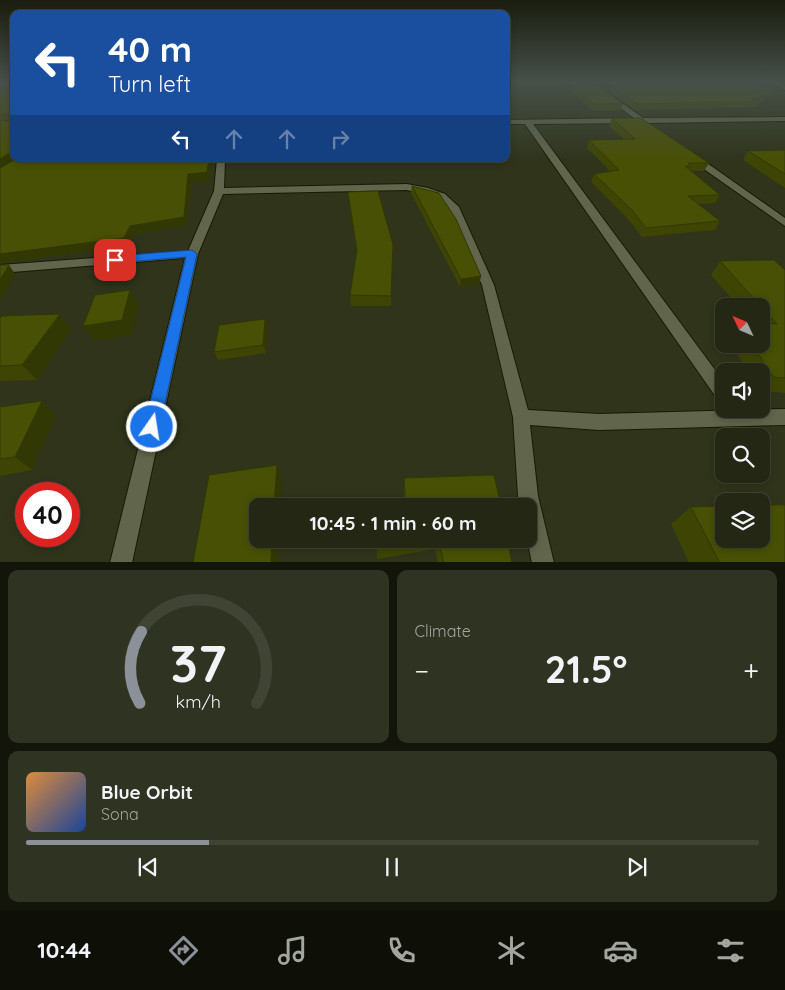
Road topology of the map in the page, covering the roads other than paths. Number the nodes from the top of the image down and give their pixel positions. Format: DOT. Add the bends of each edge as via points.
graph roads {
  1 [pos="625,108"];
  2 [pos="785,120"];
  3 [pos="528,121"];
  4 [pos="643,121"];
  5 [pos="510,122"];
  6 [pos="659,133"];
  7 [pos="683,150"];
  8 [pos="221,162"];
  9 [pos="219,191"];
  10 [pos="785,223"];
  11 [pos="192,254"];
  12 [pos="0,269"];
  13 [pos="715,382"];
  14 [pos="715,414"];
  15 [pos="770,416"];
  16 [pos="521,417"];
  17 [pos="785,417"];
  18 [pos="121,562"];
  19 [pos="543,562"];
  1 -- 4 [label="street"];
  2 -- 4 [label="street"];
  3 -- 4 [label="street"];
  3 -- 5 [label="street"];
  3 -- 13 [label="street"];
  4 -- 6 [label="street"];
  7 -- 10 [label="street"];
  8 -- 9 [label="street"];
  9 -- 11 [label="street"];
  9 -- 16 [label="street" via="375,186 426,190 442,196 454,207 488,285"];
  11 -- 12 [label="street"];
  11 -- 18 [label="street"];
  14 -- 16 [label="street" via="599,422"];
  15 -- 17 [label="street"];
  16 -- 19 [label="street" via="528,496"];
}
